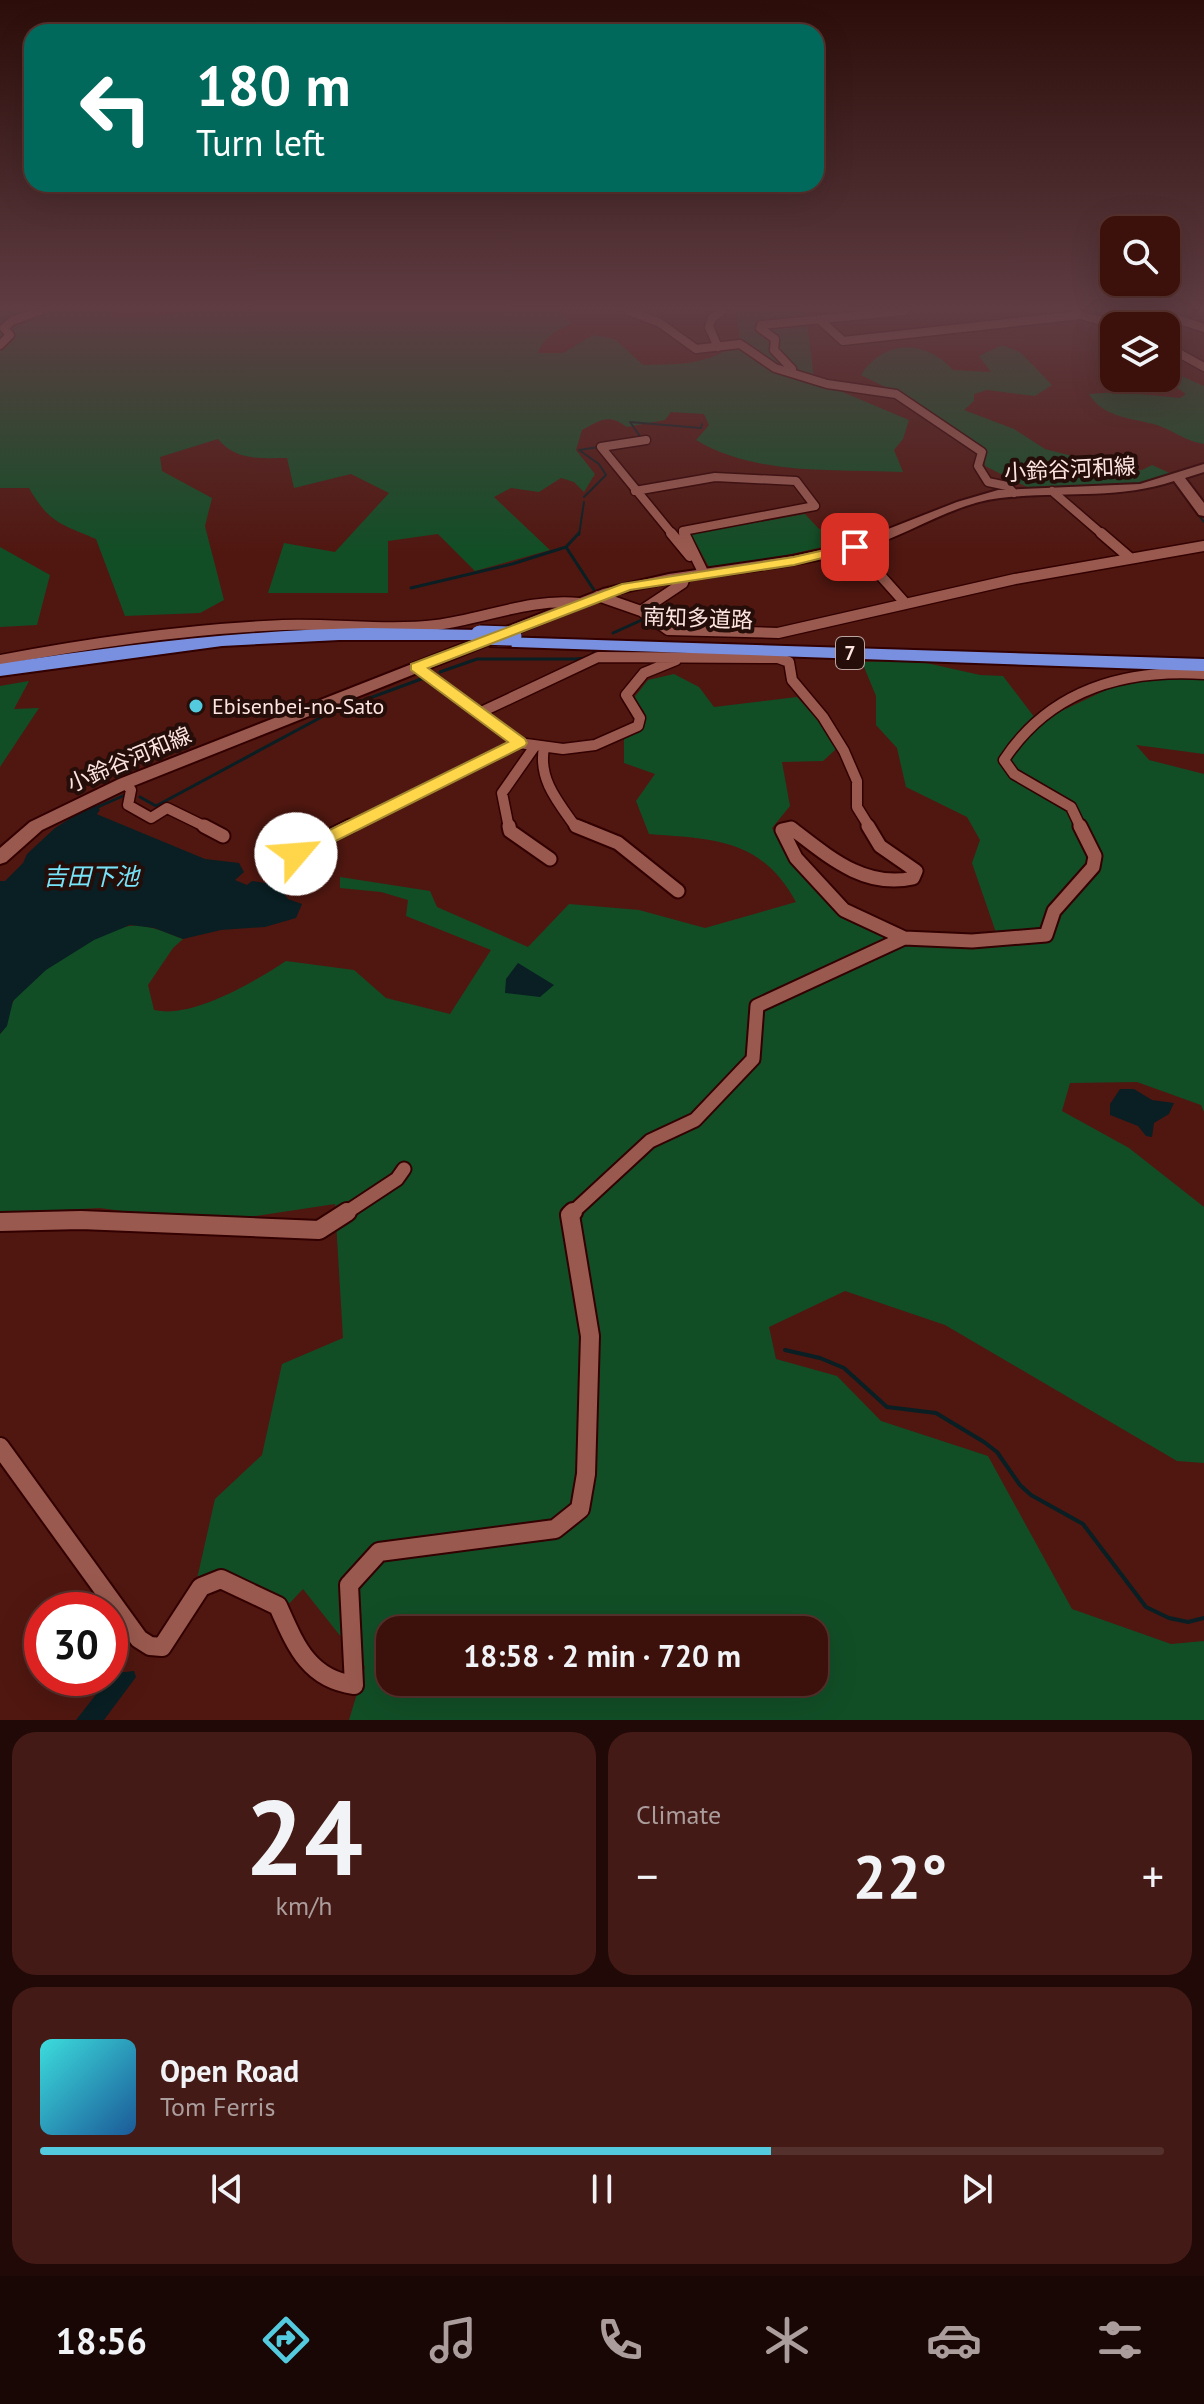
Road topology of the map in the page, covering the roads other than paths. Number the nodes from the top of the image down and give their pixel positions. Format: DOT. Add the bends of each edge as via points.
graph roads {
  1 [pos="877,391"];
  2 [pos="646,440"];
  3 [pos="1204,468"];
  4 [pos="1179,479"];
  5 [pos="635,491"];
  6 [pos="1052,491"];
  7 [pos="1014,493"];
  8 [pos="1204,512"];
  9 [pos="1204,546"];
  10 [pos="855,547"];
  11 [pos="1130,558"];
  12 [pos="703,572"];
  13 [pos="685,577"];
  14 [pos="598,596"];
  15 [pos="579,603"];
  16 [pos="906,604"];
  17 [pos="641,611"];
  18 [pos="488,638"];
  19 [pos="681,657"];
  20 [pos="1204,658"];
  21 [pos="0,660"];
  22 [pos="1204,665"];
  23 [pos="416,667"];
  24 [pos="0,670"];
  25 [pos="1204,674"];
  26 [pos="0,679"];
  27 [pos="479,713"];
  28 [pos="519,743"];
  29 [pos="539,747"];
  30 [pos="125,783"];
  31 [pos="223,836"];
  32 [pos="0,858"];
  33 [pos="550,859"];
  34 [pos="272,865"];
  35 [pos="678,891"];
  36 [pos="904,938"];
  37 [pos="404,1169"];
  38 [pos="0,1222"];
  39 [pos="0,1447"];
  1 -- 7 [label="street" via="896,394 982,452 978,466 988,482"];
  2 -- 5 [label="street" via="601,447"];
  3 -- 4 [label="main road, 小鈴谷河和線"];
  4 -- 6 [label="main road, 小鈴谷河和線" via="1141,488"];
  4 -- 8 [label="main road"];
  5 -- 12 [label="street"];
  5 -- 12 [label="street" via="715,477 796,481 815,506 683,531"];
  6 -- 7 [label="main road, 小鈴谷河和線"];
  6 -- 11 [label="street"];
  7 -- 10 [label="main road, 小鈴谷河和線" via="976,499"];
  9 -- 11 [label="street"];
  10 -- 12 [label="main road, 小鈴谷河和線"];
  10 -- 16 [label="street"];
  11 -- 16 [label="street"];
  12 -- 13 [label="main road, 小鈴谷河和線"];
  13 -- 14 [label="main road, 小鈴谷河和線"];
  13 -- 17 [label="street"];
  14 -- 15 [label="main road, 小鈴谷河和線"];
  14 -- 17 [label="street"];
  15 -- 21 [label="street" via="488,612 435,625 214,630 85,644"];
  15 -- 23 [label="main road, 小鈴谷河和線"];
  16 -- 17 [label="street" via="778,633 683,634"];
  18 -- 20 [label="highway, 南知多道路 / 7"];
  18 -- 22 [label="highway, 南知多道路 / 7"];
  18 -- 24 [label="highway, 南知多道路 / 7" via="385,633 239,639"];
  18 -- 26 [label="highway, 南知多道路 / 7" via="310,641 164,653"];
  19 -- 27 [label="street" via="598,657"];
  19 -- 29 [label="street" via="644,673 626,695 640,718 638,726 595,745"];
  19 -- 36 [label="street" via="789,662 792,680 844,751 857,781 857,807 880,846 916,871 903,882 872,880 833,860 791,828 782,830 796,858 844,910"];
  23 -- 27 [label="street"];
  23 -- 30 [label="main road, 小鈴谷河和線"];
  25 -- 36 [label="street" via="1121,677 1040,716 1014,740 1004,760 1014,774 1071,807 1095,856 1093,867 1054,911 1046,935 972,941"];
  27 -- 28 [label="street"];
  28 -- 29 [label="street"];
  28 -- 34 [label="street"];
  29 -- 33 [label="street" via="502,793 510,831"];
  29 -- 35 [label="street" via="550,790 575,826 599,831 638,854"];
  30 -- 31 [label="street" via="131,790 131,809 151,818 167,808"];
  30 -- 32 [label="main road, 小鈴谷河和線" via="36,826"];
  36 -- 39 [label="street" via="757,1006 753,1059 695,1120 650,1141 570,1215 590,1336 580,1509 555,1529 379,1552 349,1585 354,1685 331,1682 299,1652 278,1606 221,1579 201,1587 162,1647 139,1639"];
  37 -- 38 [label="street" via="397,1179 319,1230 81,1220"];
}
